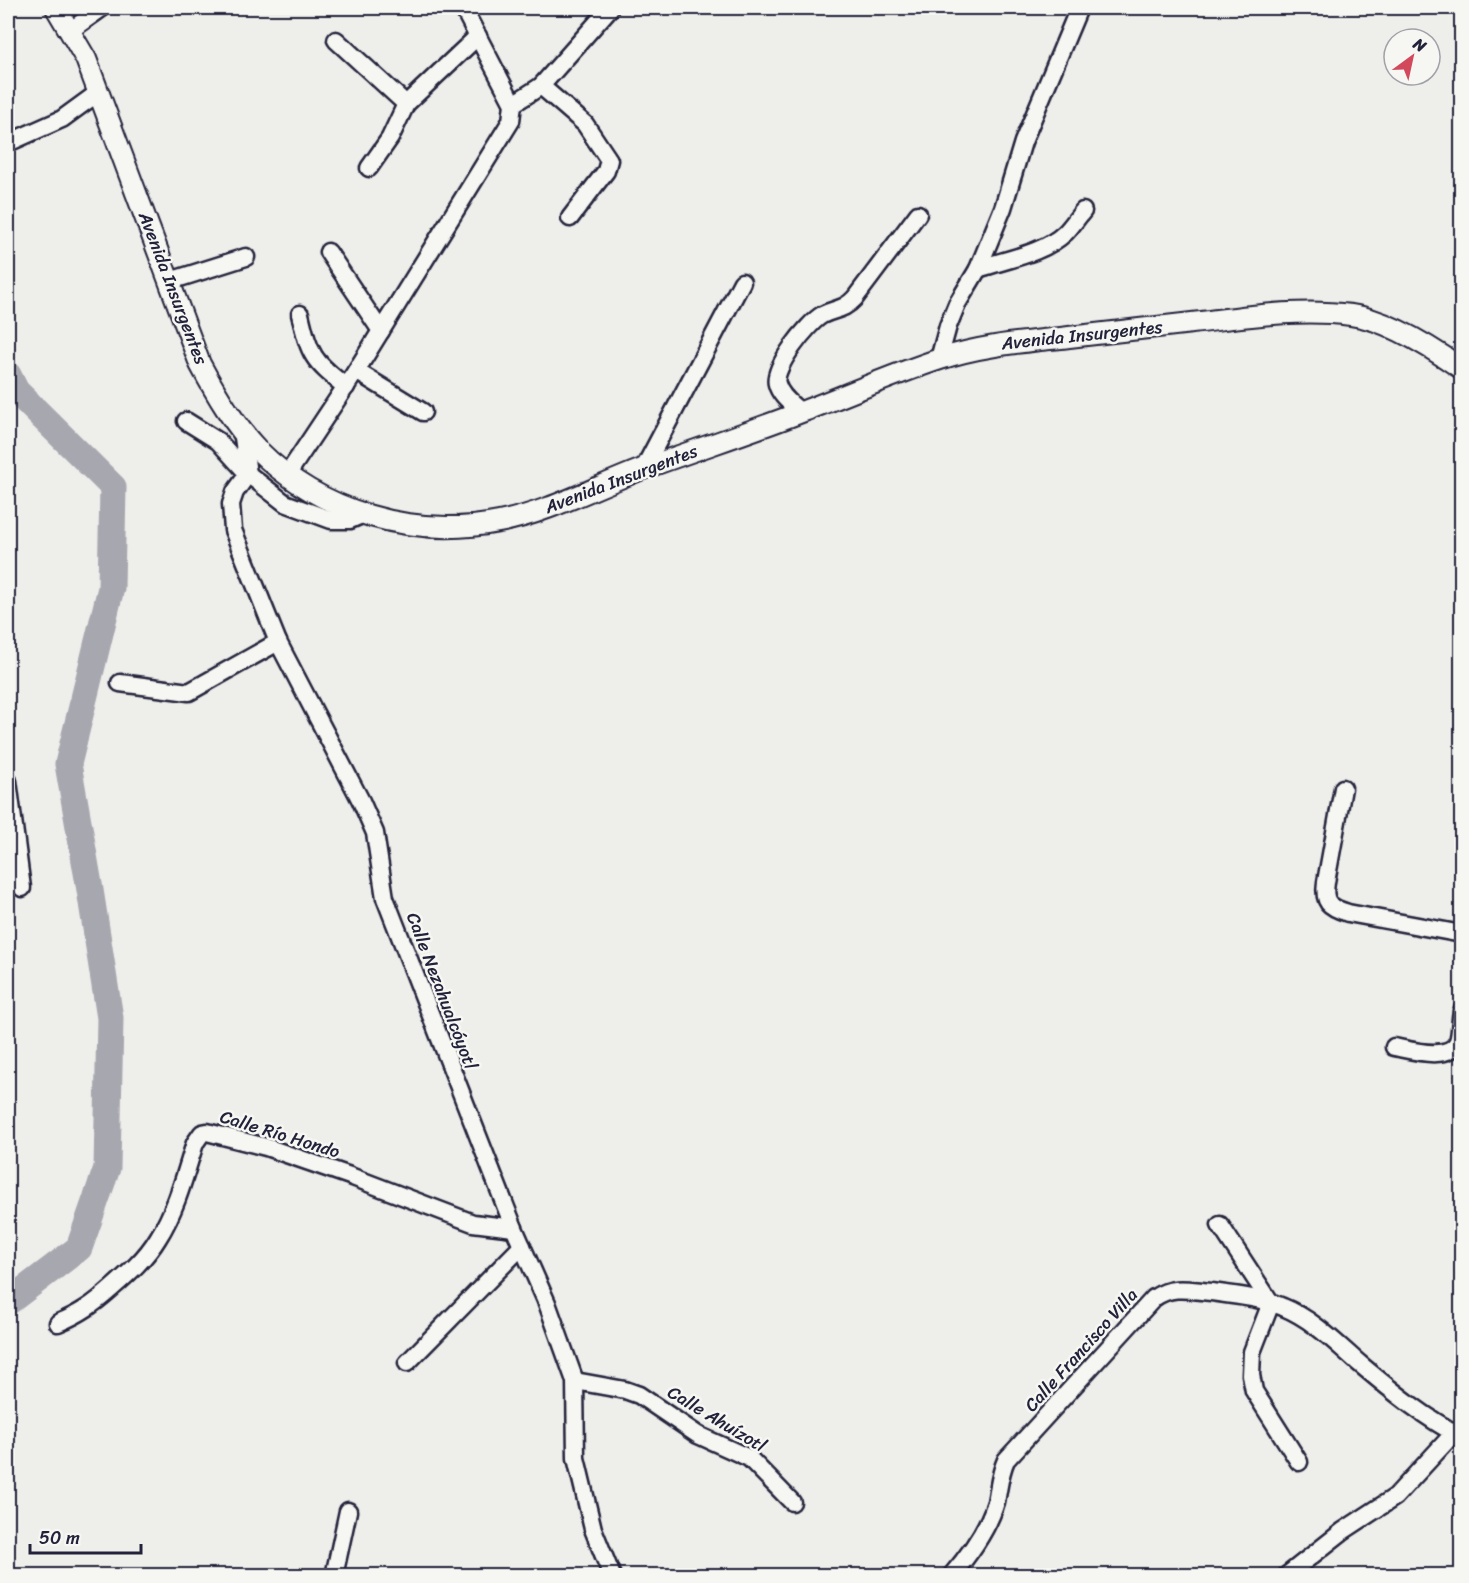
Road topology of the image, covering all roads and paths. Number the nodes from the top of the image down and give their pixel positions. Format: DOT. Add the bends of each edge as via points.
graph roads {
  1 [pos="56,8"];
  2 [pos="102,8"];
  3 [pos="463,8"];
  4 [pos="610,8"];
  5 [pos="1079,8"];
  6 [pos="70,30"];
  7 [pos="478,36"];
  8 [pos="336,40"];
  9 [pos="541,86"];
  10 [pos="99,92"];
  11 [pos="406,104"];
  12 [pos="513,104"];
  13 [pos="8,143"];
  14 [pos="369,168"];
  15 [pos="1083,211"];
  16 [pos="918,214"];
  17 [pos="570,218"];
  18 [pos="328,252"];
  19 [pos="246,257"];
  20 [pos="978,268"];
  21 [pos="170,281"];
  22 [pos="742,282"];
  23 [pos="300,314"];
  24 [pos="381,331"];
  25 [pos="939,359"];
  26 [pos="1461,369"];
  27 [pos="356,372"];
  28 [pos="346,387"];
  29 [pos="423,412"];
  30 [pos="801,413"];
  31 [pos="186,421"];
  32 [pos="242,430"];
  33 [pos="644,468"];
  34 [pos="248,474"];
  35 [pos="287,475"];
  36 [pos="364,514"];
  37 [pos="278,642"];
  38 [pos="120,683"];
  39 [pos="8,781"];
  40 [pos="1342,788"];
  41 [pos="9,802"];
  42 [pos="22,888"];
  43 [pos="1461,934"];
  44 [pos="1461,1011"];
  45 [pos="1394,1047"];
  46 [pos="1220,1225"];
  47 [pos="514,1228"];
  48 [pos="522,1246"];
  49 [pos="1271,1303"];
  50 [pos="58,1323"];
  51 [pos="407,1363"];
  52 [pos="574,1381"];
  53 [pos="1458,1435"];
  54 [pos="1299,1462"];
  55 [pos="792,1502"];
  56 [pos="348,1511"];
  57 [pos="334,1575"];
  58 [pos="612,1575"];
  59 [pos="951,1575"];
  60 [pos="1286,1575"];
  1 -- 6 [label="main road, Avenida Insurgentes"];
  2 -- 6 [label="street"];
  3 -- 7 [label="street"];
  4 -- 9 [label="street"];
  5 -- 20 [label="street" via="1023,142 1003,208"];
  6 -- 10 [label="main road, Avenida Insurgentes"];
  7 -- 11 [label="street"];
  7 -- 12 [label="street"];
  8 -- 11 [label="street"];
  9 -- 12 [label="street"];
  9 -- 17 [label="street" via="585,124 609,160 606,171"];
  10 -- 13 [label="street" via="62,119"];
  10 -- 21 [label="main road, Avenida Insurgentes"];
  11 -- 14 [label="street" via="390,138"];
  12 -- 24 [label="street" via="514,112 504,135"];
  15 -- 20 [label="street" via="1052,242"];
  16 -- 30 [label="street" via="849,305 823,315 811,325 778,370 777,386"];
  18 -- 24 [label="street"];
  19 -- 21 [label="street"];
  20 -- 25 [label="street" via="957,304"];
  21 -- 32 [label="main road, Avenida Insurgentes" via="200,364"];
  22 -- 33 [label="street"];
  23 -- 28 [label="street" via="312,357"];
  24 -- 27 [label="street"];
  25 -- 26 [label="main road, Avenida Insurgentes" via="989,345 1286,313 1353,315 1400,330"];
  25 -- 30 [label="main road, Avenida Insurgentes"];
  27 -- 28 [label="street"];
  27 -- 29 [label="street"];
  28 -- 35 [label="street"];
  30 -- 33 [label="main road, Avenida Insurgentes"];
  31 -- 34 [label="street" via="218,441"];
  32 -- 34 [label="street"];
  32 -- 35 [label="main road, Avenida Insurgentes"];
  33 -- 36 [label="main road, Avenida Insurgentes" via="533,513 466,527 414,526"];
  34 -- 36 [label="street" via="285,503 310,514 350,520"];
  34 -- 37 [label="street, Calle Nezahualcóyotl" via="231,504 233,530"];
  35 -- 36 [label="main road, Avenida Insurgentes" via="311,492"];
  37 -- 38 [label="street" via="189,692"];
  37 -- 47 [label="street, Calle Nezahualcóyotl" via="375,833 385,898"];
  39 -- 41 [label="street"];
  40 -- 43 [label="street" via="1324,893 1327,902 1348,913"];
  41 -- 42 [label="street"];
  44 -- 45 [label="street" via="1458,1042 1450,1050 1434,1053"];
  46 -- 49 [label="street"];
  47 -- 48 [label="street, Calle Nezahualcóyotl"];
  47 -- 50 [label="street, Calle Río Hondo" via="473,1223 277,1151 207,1131 195,1143 169,1216 153,1246 98,1300 79,1315"];
  48 -- 51 [label="street"];
  48 -- 52 [label="street, Calle Nezahualcóyotl" via="551,1312"];
  49 -- 53 [label="street, Calle Francisco Villa" via="1307,1320 1376,1378"];
  49 -- 54 [label="street" via="1252,1352 1251,1375 1254,1391"];
  49 -- 59 [label="street, Calle Francisco Villa" via="1184,1289 1164,1291 1154,1298 1006,1460 992,1514"];
  52 -- 55 [label="street, Calle Ahuízotl" via="639,1395 698,1435 748,1458"];
  52 -- 58 [label="street, Calle Nezahualcóyotl" via="576,1458 593,1528"];
  53 -- 60 [label="street" via="1395,1497"];
  56 -- 57 [label="street"];
}
